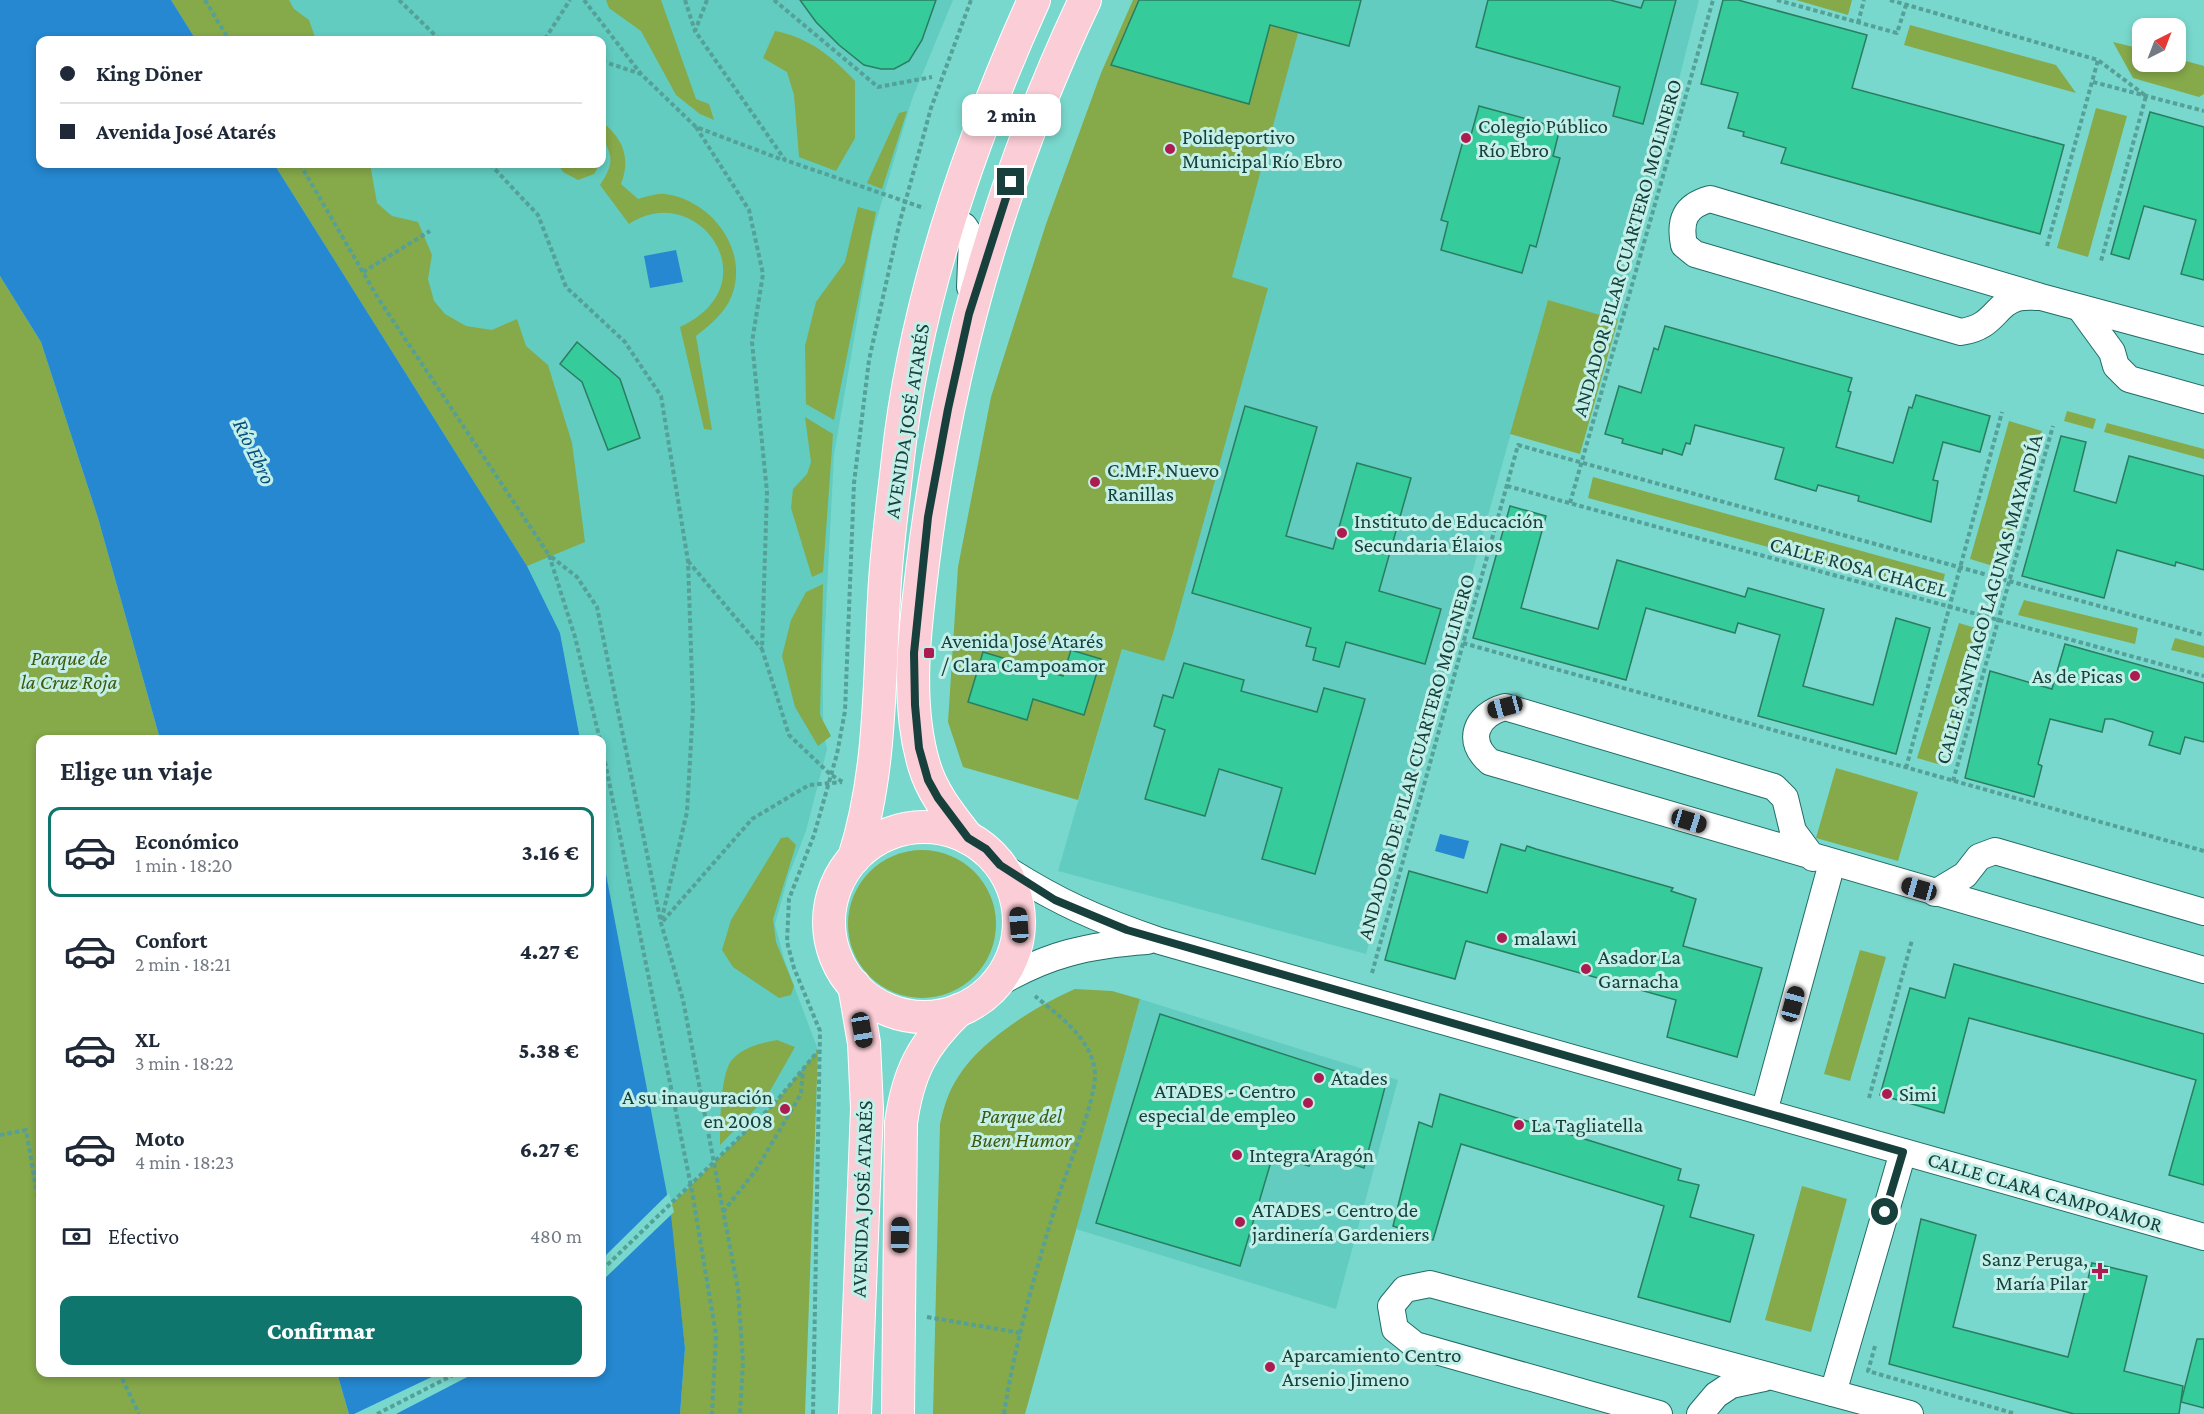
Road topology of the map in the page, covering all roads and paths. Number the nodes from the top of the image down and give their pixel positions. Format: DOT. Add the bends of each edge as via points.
graph roads {
  1 [pos="205,0"];
  2 [pos="399,0"];
  3 [pos="570,0"];
  4 [pos="584,0"];
  5 [pos="685,0"];
  6 [pos="707,0"];
  7 [pos="774,0"];
  8 [pos="1034,0"];
  9 [pos="1085,0"];
  10 [pos="1713,0"];
  11 [pos="1777,0"];
  12 [pos="1864,0"];
  13 [pos="1890,0"];
  14 [pos="1906,5"];
  15 [pos="1857,23"];
  16 [pos="695,31"];
  17 [pos="227,36"];
  18 [pos="436,36"];
  19 [pos="549,36"];
  20 [pos="2098,60"];
  21 [pos="606,62"];
  22 [pos="641,74"];
  23 [pos="932,77"];
  24 [pos="2092,82"];
  25 [pos="2146,96"];
  26 [pos="2204,111"];
  27 [pos="696,127"];
  28 [pos="785,160"];
  29 [pos="302,168"];
  30 [pos="494,168"];
  31 [pos="950,219"];
  32 [pos="430,231"];
  33 [pos="2047,246"];
  34 [pos="2101,261"];
  35 [pos="363,272"];
  36 [pos="1979,278"];
  37 [pos="2041,297"];
  38 [pos="2080,308"];
  39 [pos="969,314"];
  40 [pos="1989,321"];
  41 [pos="2140,323"];
  42 [pos="2204,341"];
  43 [pos="2112,352"];
  44 [pos="2204,400"];
  45 [pos="2002,412"];
  46 [pos="2053,426"];
  47 [pos="1518,445"];
  48 [pos="1581,463"];
  49 [pos="1507,486"];
  50 [pos="1570,503"];
  51 [pos="549,555"];
  52 [pos="688,561"];
  53 [pos="1960,567"];
  54 [pos="2009,581"];
  55 [pos="1950,607"];
  56 [pos="1998,620"];
  57 [pos="2204,635"];
  58 [pos="1463,644"];
  59 [pos="762,649"];
  60 [pos="2204,676"];
  61 [pos="599,735"];
  62 [pos="606,767"];
  63 [pos="1906,768"];
  64 [pos="1953,781"];
  65 [pos="1791,812"];
  66 [pos="968,838"];
  67 [pos="1756,841"];
  68 [pos="2204,851"];
  69 [pos="854,858"];
  70 [pos="1822,860"];
  71 [pos="1000,865"];
  72 [pos="1971,867"];
  73 [pos="1935,893"];
  74 [pos="1984,907"];
  75 [pos="2204,912"];
  76 [pos="661,923"];
  77 [pos="1912,940"];
  78 [pos="1160,941"];
  79 [pos="2204,970"];
  80 [pos="1372,973"];
  81 [pos="854,985"];
  82 [pos="996,985"];
  83 [pos="1035,996"];
  84 [pos="959,1010"];
  85 [pos="803,1070"];
  86 [pos="1869,1098"];
  87 [pos="1764,1112"];
  88 [pos="0,1135"];
  89 [pos="1903,1152"];
  90 [pos="36,1187"];
  91 [pos="722,1213"];
  92 [pos="2204,1237"];
  93 [pos="606,1266"];
  94 [pos="922,1316"];
  95 [pos="1021,1333"];
  96 [pos="1878,1336"];
  97 [pos="1701,1358"];
  98 [pos="121,1377"];
  99 [pos="449,1377"];
  100 [pos="1774,1377"];
  101 [pos="1846,1401"];
  102 [pos="1708,1404"];
  103 [pos="139,1414"];
  104 [pos="377,1414"];
  105 [pos="712,1414"];
  106 [pos="740,1414"];
  107 [pos="813,1414"];
  108 [pos="855,1414"];
  109 [pos="898,1414"];
  110 [pos="1004,1414"];
  111 [pos="1659,1414"];
  112 [pos="1910,1414"];
  113 [pos="2016,1414"];
  1 -- 17 [label="path"];
  2 -- 18 [label="path"];
  3 -- 19 [label="path"];
  4 -- 22 [label="path"];
  5 -- 16 [label="path"];
  6 -- 16 [label="path"];
  7 -- 23 [label="path" via="878,87"];
  8 -- 31 [label="main road, AVENIDA JOSÉ ATARÉS" via="978,133"];
  9 -- 39 [label="main road, AVENIDA JOSÉ ATARÉS" via="1040,100"];
  10 -- 48 [label="path, ANDADOR PILAR CUARTERO MOLINERO"];
  11 -- 15 [label="path"];
  12 -- 15 [label="path"];
  13 -- 14 [label="path"];
  14 -- 15 [label="path" via="1897,33"];
  14 -- 20 [label="path"];
  16 -- 28 [label="path"];
  20 -- 24 [label="path"];
  20 -- 25 [label="path"];
  21 -- 22 [label="path"];
  22 -- 27 [label="path"];
  24 -- 25 [label="path"];
  24 -- 33 [label="path"];
  25 -- 26 [label="path"];
  25 -- 34 [label="path"];
  27 -- 28 [label="path"];
  27 -- 59 [label="path" via="749,210 763,274 752,342 767,492"];
  28 -- 31 [label="path"];
  29 -- 35 [label="path"];
  30 -- 52 [label="path" via="538,215 566,287 626,342 661,396"];
  31 -- 39 [label="street" via="964,226 972,238"];
  31 -- 69 [label="main road, AVENIDA JOSÉ ATARÉS" via="918,341 898,455 872,783"];
  32 -- 35 [label="path"];
  35 -- 51 [label="path"];
  36 -- 37 [label="street"];
  36 -- 40 [label="street" via="1990,290 1995,304"];
  36 -- 40 [label="street" via="1710,199 1695,203 1681,230 1684,245 1695,254 1961,332 1978,330"];
  37 -- 38 [label="street"];
  37 -- 40 [label="street" via="2018,297"];
  38 -- 41 [label="street"];
  38 -- 43 [label="street"];
  39 -- 66 [label="main road, AVENIDA JOSÉ ATARÉS" via="928,517 914,653 917,732 924,766 938,798"];
  41 -- 42 [label="street"];
  41 -- 43 [label="street" via="2120,332"];
  43 -- 44 [label="street" via="2116,366 2129,379"];
  45 -- 53 [label="path, CALLE SANTIAGO LAGUNAS MAYANDÍA"];
  46 -- 54 [label="path, CALLE SANTIAGO LAGUNAS MAYANDÍA"];
  47 -- 48 [label="path, CALLE ROSA CHACEL"];
  47 -- 49 [label="path, ANDADOR DE PILAR CUARTERO MOLINERO"];
  48 -- 50 [label="path, ANDADOR PILAR CUARTERO MOLINERO"];
  48 -- 53 [label="path, CALLE ROSA CHACEL"];
  49 -- 50 [label="path, CALLE ROSA CHACEL"];
  49 -- 58 [label="path, ANDADOR DE PILAR CUARTERO MOLINERO"];
  50 -- 55 [label="path, CALLE ROSA CHACEL"];
  51 -- 61 [label="path" via="575,637"];
  51 -- 76 [label="path" via="577,577 597,607"];
  52 -- 59 [label="path"];
  52 -- 76 [label="path" via="693,708 687,812"];
  53 -- 54 [label="path, CALLE ROSA CHACEL"];
  53 -- 55 [label="path, CALLE SANTIAGO LAGUNAS MAYANDÍA"];
  54 -- 56 [label="path, CALLE SANTIAGO LAGUNAS MAYANDÍA"];
  54 -- 57 [label="path, CALLE ROSA CHACEL"];
  55 -- 56 [label="path, CALLE ROSA CHACEL"];
  55 -- 63 [label="path, CALLE SANTIAGO LAGUNAS MAYANDÍA"];
  56 -- 60 [label="path, CALLE ROSA CHACEL"];
  56 -- 64 [label="path, CALLE SANTIAGO LAGUNAS MAYANDÍA"];
  58 -- 63 [label="path"];
  58 -- 80 [label="path, ANDADOR DE PILAR CUARTERO MOLINERO"];
  59 -- 76 [label="path" via="789,735 843,782 808,785 752,819"];
  62 -- 105 [label="path" via="692,1191 714,1324"];
  63 -- 64 [label="path"];
  64 -- 68 [label="path"];
  65 -- 67 [label="street" via="1784,829 1773,838"];
  65 -- 67 [label="street" via="1774,787 1505,707 1489,712 1480,723 1476,738 1479,753 1490,762"];
  65 -- 70 [label="street" via="1793,831"];
  66 -- 69 [label="main road" via="939,828 908,828 878,838"];
  66 -- 71 [label="main road" via="986,849"];
  67 -- 70 [label="street"];
  69 -- 81 [label="main road" via="832,898 830,921 832,944 840,966"];
  70 -- 73 [label="street"];
  70 -- 87 [label="street"];
  71 -- 78 [label="street, CALLE CLARA CAMPOAMOR" via="1055,900"];
  71 -- 82 [label="main road" via="1018,904 1019,925 1012,957"];
  72 -- 73 [label="street"];
  72 -- 74 [label="street" via="1967,881 1970,894"];
  72 -- 75 [label="street" via="1979,857 1995,851"];
  73 -- 74 [label="street"];
  74 -- 79 [label="street"];
  76 -- 91 [label="path" via="683,1000"];
  77 -- 86 [label="path"];
  78 -- 82 [label="street, CALLE CLARA CAMPOAMOR" via="1093,946 1053,956"];
  78 -- 87 [label="street, CALLE CLARA CAMPOAMOR"];
  81 -- 84 [label="main road" via="884,1008 903,1014 921,1017"];
  81 -- 108 [label="main road, AVENIDA JOSÉ ATARÉS" via="864,1043 867,1109"];
  82 -- 84 [label="main road"];
  83 -- 95 [label="path" via="1088,1049 1095,1074"];
  84 -- 109 [label="main road, AVENIDA JOSÉ ATARÉS" via="930,1042 906,1089 901,1123"];
  85 -- 91 [label="path" via="801,1094 756,1170"];
  85 -- 93 [label="path, bridge" via="774,1104"];
  85 -- 107 [label="path, AVENIDA JOSÉ ATARÉS" via="818,1050"];
  87 -- 89 [label="street, CALLE CLARA CAMPOAMOR"];
  88 -- 90 [label="path" via="26,1130"];
  89 -- 92 [label="street, CALLE CLARA CAMPOAMOR"];
  89 -- 101 [label="street"];
  91 -- 106 [label="path" via="738,1289 743,1363"];
  94 -- 95 [label="path"];
  95 -- 110 [label="path"];
  96 -- 113 [label="path" via="1868,1371"];
  97 -- 100 [label="street"];
  97 -- 102 [label="street" via="1712,1370"];
  97 -- 111 [label="street" via="1430,1284 1405,1289 1391,1306 1395,1329 1415,1345"];
  98 -- 103 [label="path"];
  99 -- 104 [label="path"];
  100 -- 101 [label="street"];
  100 -- 102 [label="street" via="1746,1380"];
  101 -- 112 [label="street"];
}
